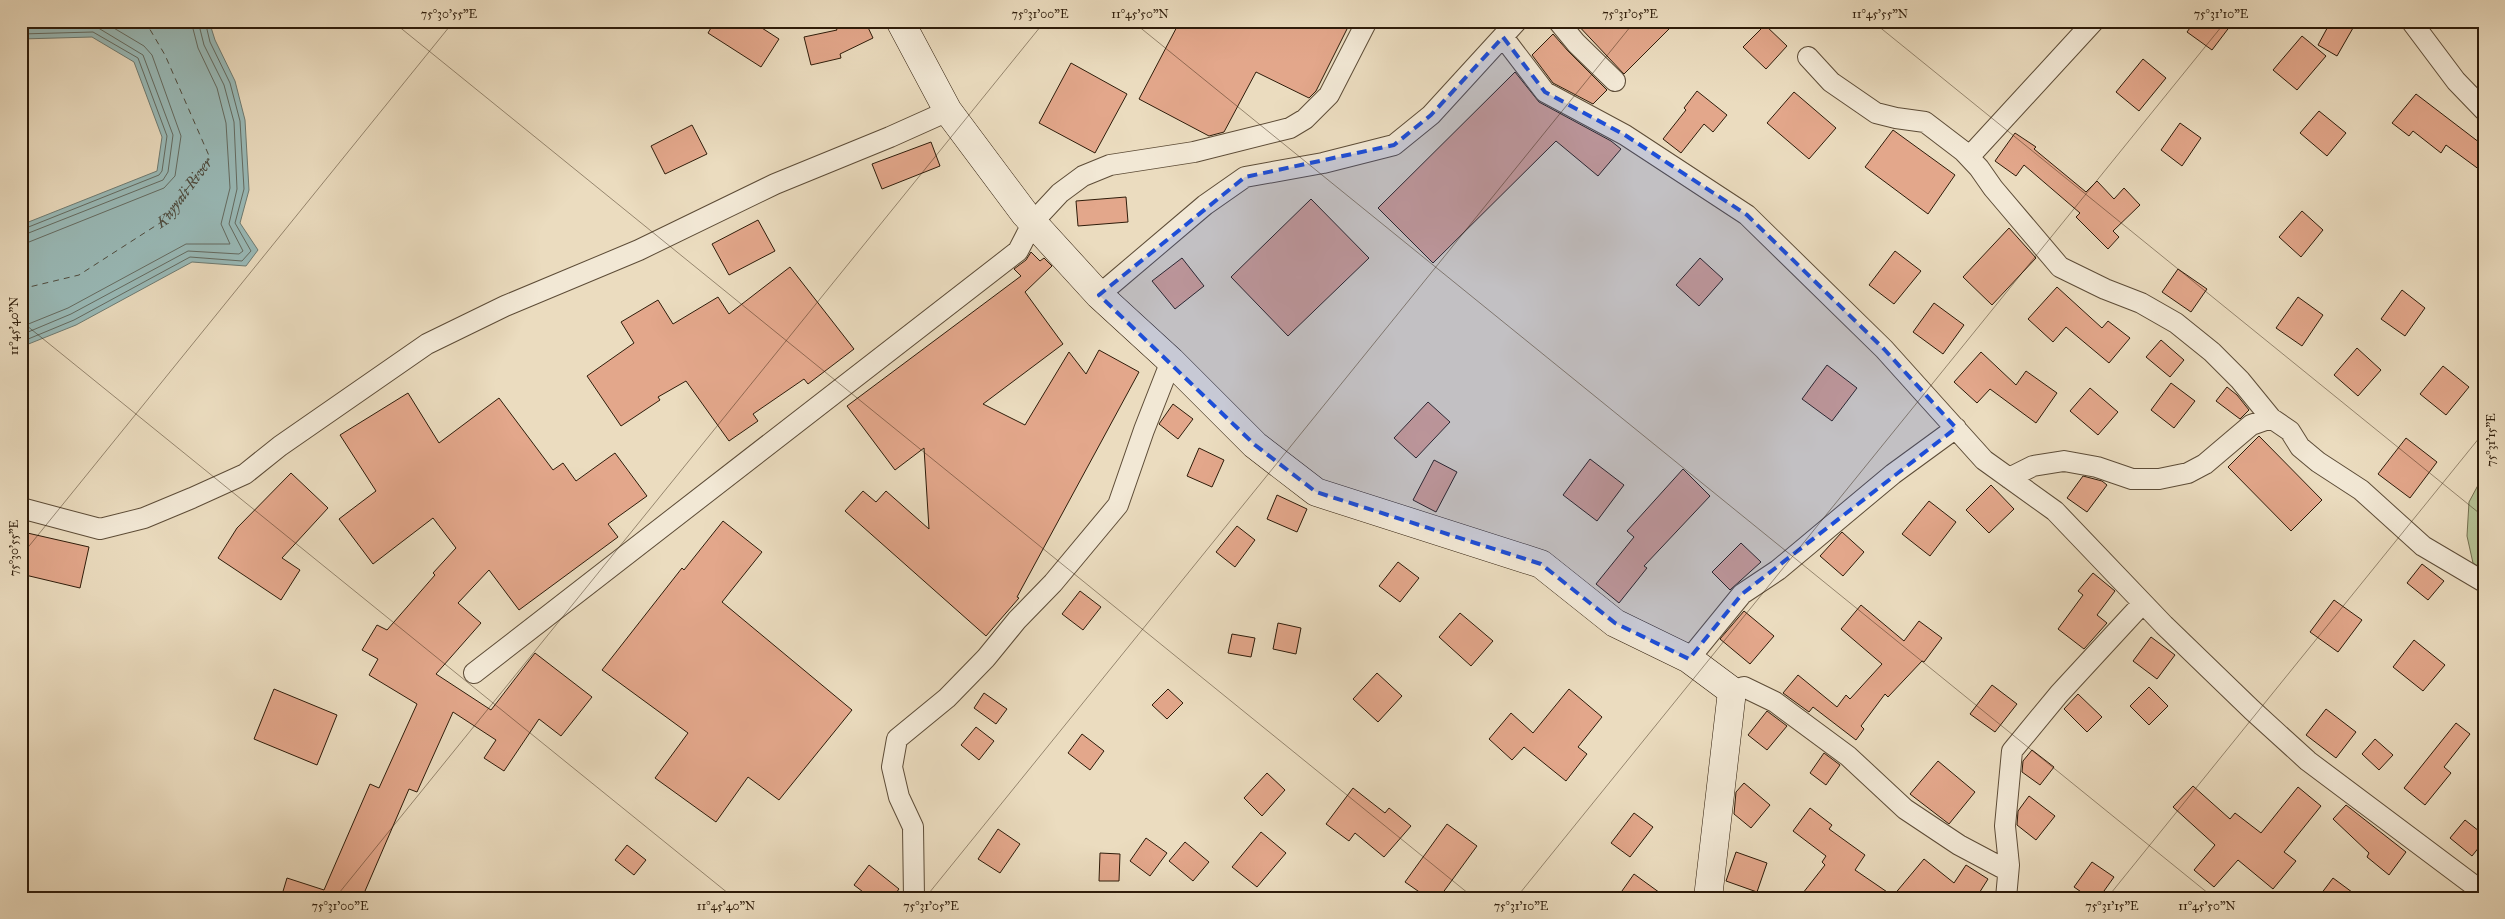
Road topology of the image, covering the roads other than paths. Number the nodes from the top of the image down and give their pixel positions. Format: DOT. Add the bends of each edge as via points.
graph roads {
  1 [pos="900,21"];
  2 [pos="1367,21"];
  3 [pos="1517,21"];
  4 [pos="1558,21"];
  5 [pos="2094,21"];
  6 [pos="2411,21"];
  7 [pos="1503,37"];
  8 [pos="1808,57"];
  9 [pos="1615,81"];
  10 [pos="2484,110"];
  11 [pos="948,111"];
  12 [pos="1969,157"];
  13 [pos="1033,222"];
  14 [pos="1099,295"];
  15 [pos="1171,361"];
  16 [pos="2272,418"];
  17 [pos="1956,428"];
  18 [pos="2009,478"];
  19 [pos="21,508"];
  20 [pos="2484,582"];
  21 [pos="2143,603"];
  22 [pos="1689,659"];
  23 [pos="474,673"];
  24 [pos="1732,691"];
  25 [pos="2008,871"];
  26 [pos="2484,893"];
  27 [pos="914,898"];
  28 [pos="1708,898"];
  29 [pos="2006,898"];
  1 -- 11 [label="main road"];
  2 -- 13 [label="street" via="1329,95 1306,119 1290,128 1194,152 1110,165 1083,176 1060,192"];
  3 -- 7 [label="street"];
  4 -- 9 [label="street" via="1576,44"];
  5 -- 12 [label="street"];
  6 -- 10 [label="street" via="2456,81"];
  7 -- 14 [label="street" via="1431,115 1394,145 1322,164 1245,177 1205,205"];
  7 -- 17 [label="street" via="1544,92 1625,135 1747,215 1884,349"];
  8 -- 12 [label="street" via="1831,82 1860,104 1896,118 1925,122"];
  11 -- 13 [label="main road"];
  11 -- 19 [label="street" via="775,184 639,250 505,306 427,344 245,474 192,498 144,518 100,529"];
  12 -- 16 [label="street" via="2060,267 2176,322 2240,380"];
  13 -- 14 [label="main road"];
  13 -- 23 [label="street" via="1018,251"];
  14 -- 15 [label="main road"];
  15 -- 22 [label="main road" via="1256,445 1316,492 1541,564 1615,623"];
  15 -- 27 [label="street" via="1118,505 986,658 947,698 897,739 892,767 899,797 913,827"];
  16 -- 18 [label="street" via="2251,425 2206,464 2159,479 2132,479 2097,467 2064,461 2032,466"];
  16 -- 20 [label="street" via="2290,431 2300,447 2360,490 2423,546"];
  17 -- 18 [label="street" via="1984,460"];
  17 -- 22 [label="street" via="1893,474 1778,570 1742,594"];
  18 -- 21 [label="street" via="2055,511"];
  21 -- 25 [label="street" via="2059,694 2012,752 2006,826"];
  21 -- 26 [label="street" via="2308,761"];
  22 -- 24 [label="main road"];
  24 -- 25 [label="street" via="1744,687 1775,702 1848,756 1905,809 1959,845"];
  24 -- 28 [label="main road"];
  25 -- 29 [label="street"];
}
